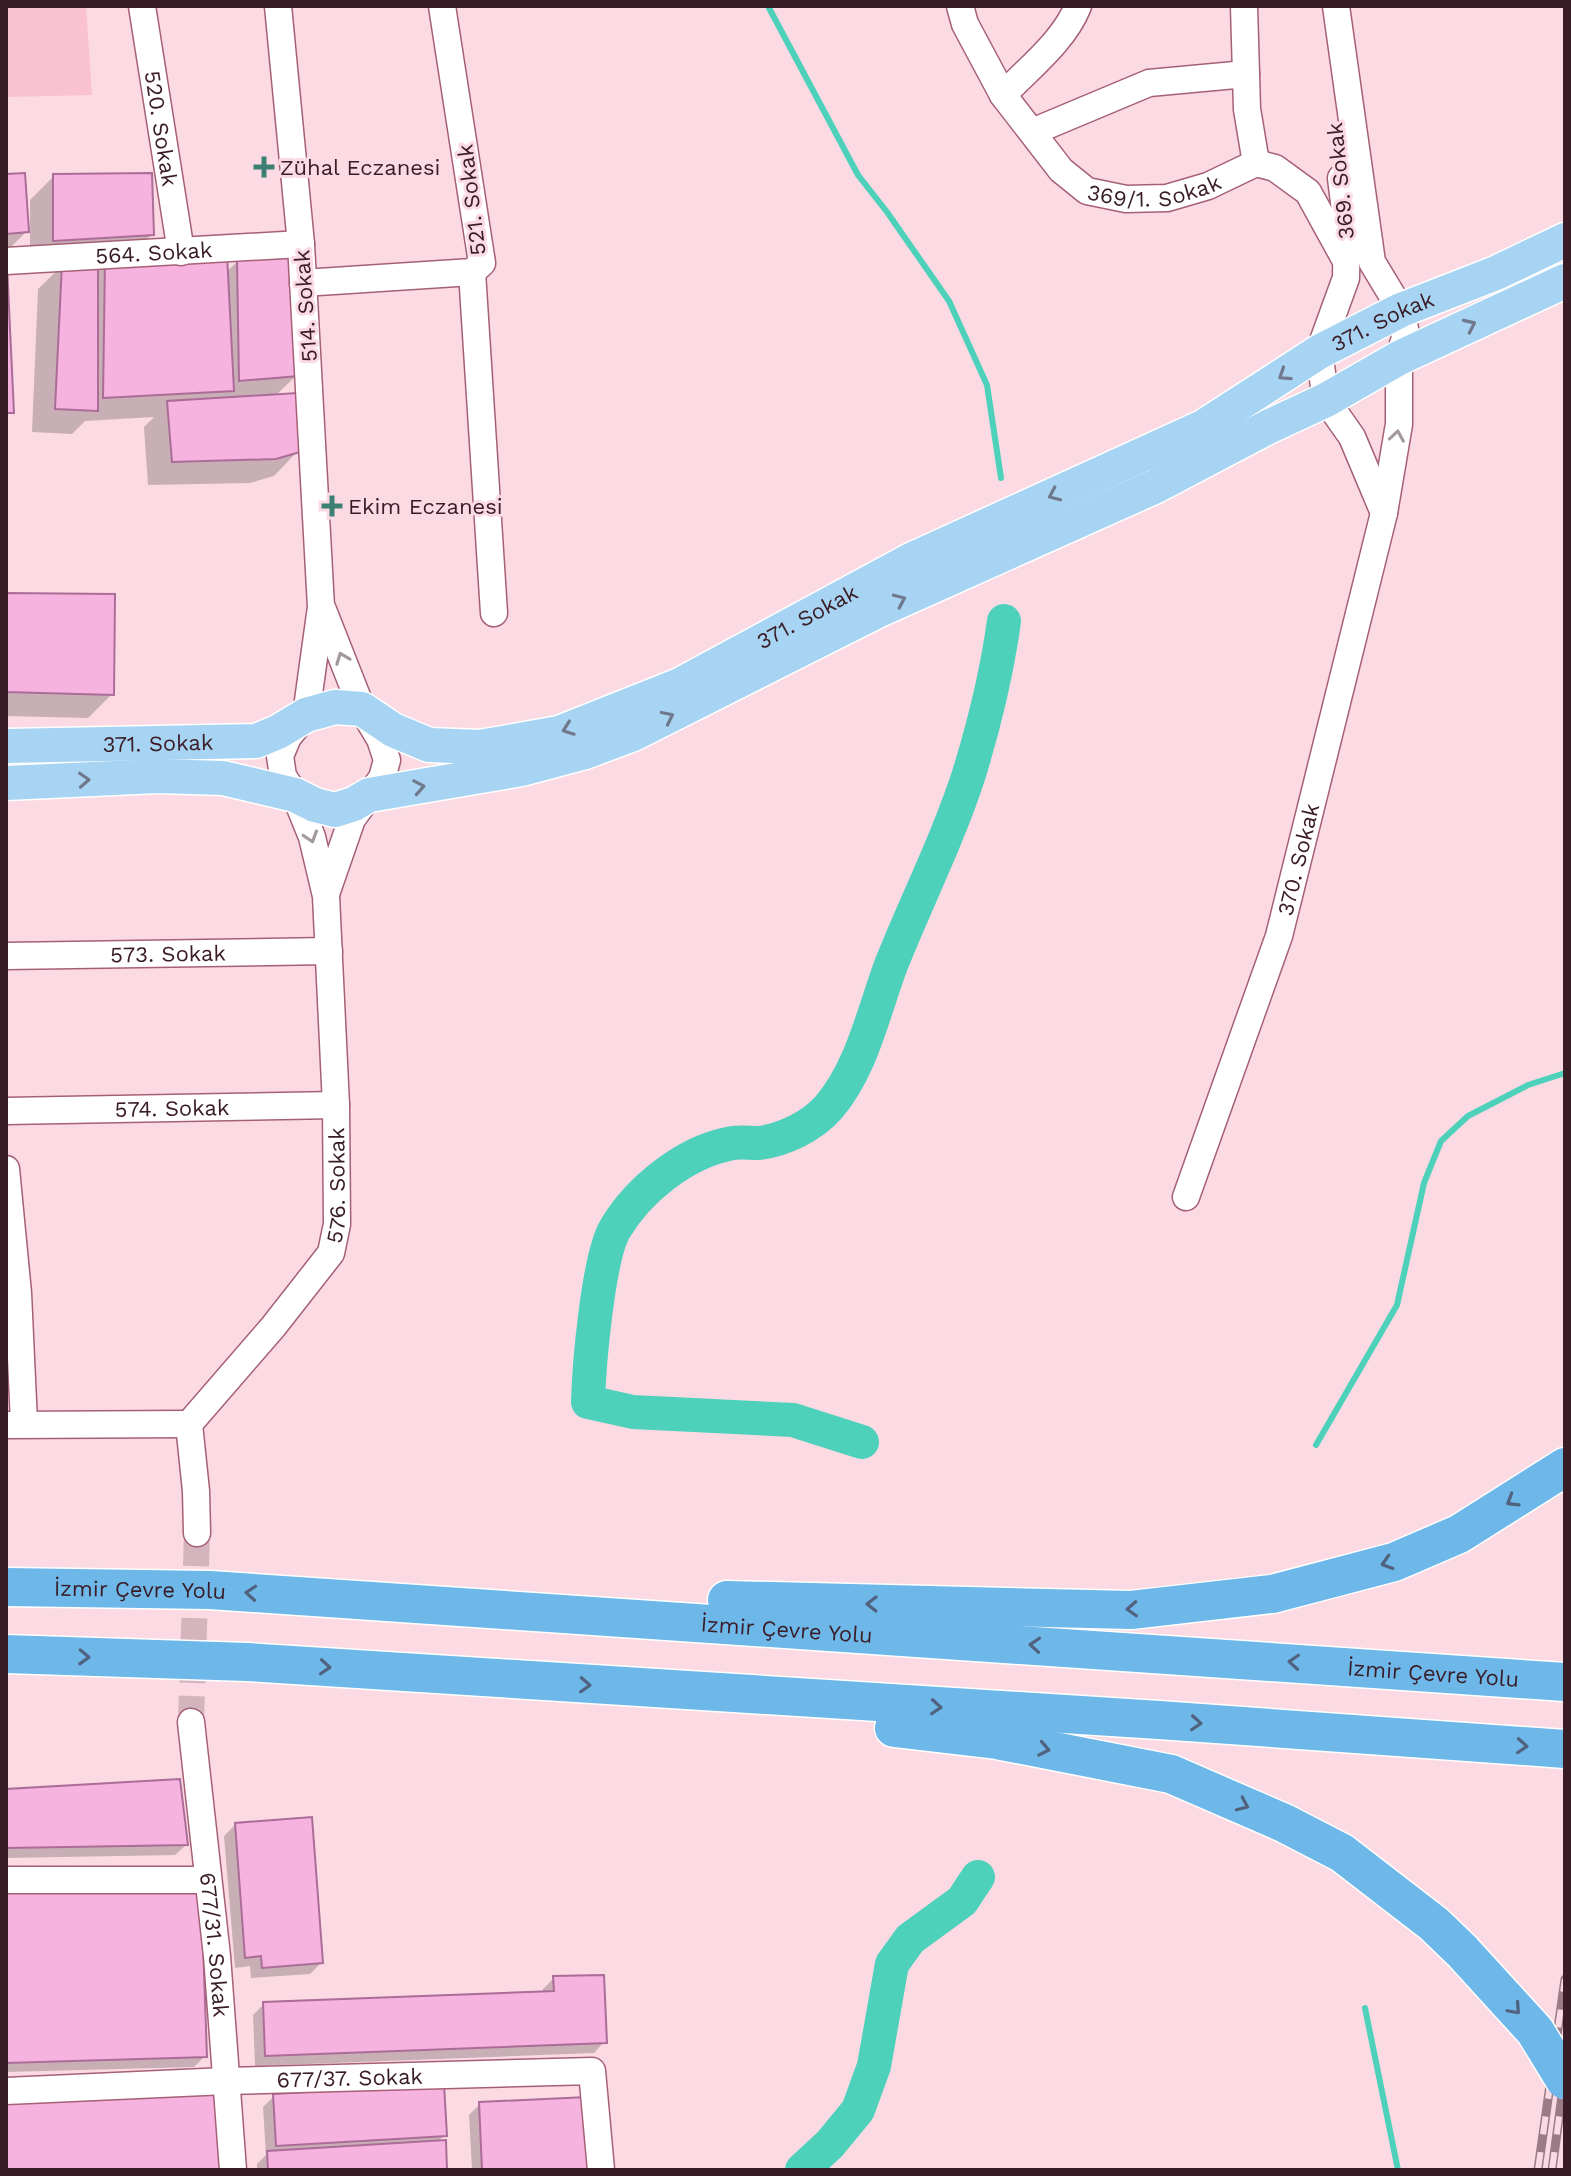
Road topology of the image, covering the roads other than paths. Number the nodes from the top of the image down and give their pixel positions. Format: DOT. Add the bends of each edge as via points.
graph roads {
  1 [pos="142,6"];
  2 [pos="278,6"];
  3 [pos="442,6"];
  4 [pos="960,6"];
  5 [pos="1078,6"];
  6 [pos="1244,6"];
  7 [pos="1320,6"];
  8 [pos="1336,6"];
  9 [pos="1246,74"];
  10 [pos="1003,95"];
  11 [pos="1032,132"];
  12 [pos="1256,163"];
  13 [pos="1565,240"];
  14 [pos="301,244"];
  15 [pos="181,252"];
  16 [pos="6,261"];
  17 [pos="1346,261"];
  18 [pos="472,272"];
  19 [pos="1565,281"];
  20 [pos="303,283"];
  21 [pos="1401,310"];
  22 [pos="1319,352"];
  23 [pos="1399,358"];
  24 [pos="1326,400"];
  25 [pos="1384,513"];
  26 [pos="321,607"];
  27 [pos="494,613"];
  28 [pos="362,709"];
  29 [pos="306,715"];
  30 [pos="6,746"];
  31 [pos="6,783"];
  32 [pos="295,795"];
  33 [pos="369,795"];
  34 [pos="326,896"];
  35 [pos="329,951"];
  36 [pos="6,956"];
  37 [pos="336,1105"];
  38 [pos="6,1111"];
  39 [pos="6,1169"];
  40 [pos="1186,1197"];
  41 [pos="12,1293"];
  42 [pos="15,1424"];
  43 [pos="189,1424"];
  44 [pos="1565,1467"];
  45 [pos="197,1533"];
  46 [pos="6,1587"];
  47 [pos="357,1600"];
  48 [pos="6,1654"];
  49 [pos="1565,1682"];
  50 [pos="719,1693"];
  51 [pos="191,1722"];
  52 [pos="1565,1749"];
  53 [pos="6,1880"];
  54 [pos="207,1880"];
  55 [pos="1565,2080"];
  56 [pos="226,2081"];
  57 [pos="6,2091"];
  58 [pos="233,2170"];
  59 [pos="601,2170"];
  1 -- 15 [label="street, 520. Sokak"];
  2 -- 14 [label="street, 514. Sokak"];
  3 -- 18 [label="street, 521. Sokak" via="482,263"];
  4 -- 10 [label="street, 369/1. Sokak"];
  5 -- 10 [label="street" via="1056,40"];
  6 -- 9 [label="street"];
  7 -- 17 [label="street, 369. Sokak" via="1347,227"];
  8 -- 21 [label="street, 369. Sokak" via="1372,262"];
  9 -- 11 [label="street" via="1149,83"];
  9 -- 12 [label="street"];
  10 -- 11 [label="street, 369/1. Sokak"];
  11 -- 12 [label="street, 369/1. Sokak" via="1061,170 1087,191 1126,199 1167,198"];
  12 -- 17 [label="street" via="1275,168 1308,192"];
  13 -- 21 [label="main road, 371. Sokak"];
  14 -- 15 [label="street, 564. Sokak"];
  14 -- 20 [label="street, 514. Sokak"];
  15 -- 16 [label="street, 564. Sokak"];
  17 -- 22 [label="street, 369. Sokak" via="1346,278"];
  18 -- 20 [label="street, 521. Sokak"];
  18 -- 27 [label="street"];
  23 -- 19 [label="main road, 371. Sokak, one-way"];
  20 -- 26 [label="street, 514. Sokak"];
  21 -- 22 [label="main road, 371. Sokak"];
  21 -- 23 [label="street, 370. Sokak" via="1406,334"];
  22 -- 24 [label="street"];
  22 -- 28 [label="main road, 371. Sokak, one-way" via="1203,427 911,560 680,685 559,733 480,747 429,745"];
  23 -- 24 [label="main road, 371. Sokak"];
  25 -- 23 [label="street, 370. Sokak, one-way" via="1399,424"];
  24 -- 25 [label="street" via="1352,437"];
  33 -- 24 [label="main road, 371. Sokak, one-way" via="521,769 633,734 877,611 1156,486"];
  25 -- 40 [label="street, 370. Sokak" via="1279,936"];
  28 -- 26 [label="street, one-way"];
  26 -- 29 [label="street"];
  28 -- 29 [label="main road, 371. Sokak" via="335,707"];
  28 -- 33 [label="street" via="387,760"];
  29 -- 30 [label="main road, 371. Sokak" via="256,741"];
  29 -- 32 [label="street" via="280,756 283,776"];
  31 -- 32 [label="main road, 371. Sokak, one-way" via="223,778"];
  32 -- 33 [label="main road, 371. Sokak" via="335,810"];
  32 -- 34 [label="street, one-way"];
  33 -- 34 [label="street" via="352,819"];
  34 -- 35 [label="street, 576. Sokak"];
  35 -- 36 [label="street, 573. Sokak"];
  35 -- 37 [label="street, 576. Sokak"];
  37 -- 38 [label="street, 574. Sokak"];
  37 -- 43 [label="street, 576. Sokak" via="337,1224 331,1253"];
  39 -- 41 [label="street"];
  41 -- 42 [label="street"];
  42 -- 43 [label="street"];
  43 -- 45 [label="street"];
  44 -- 47 [label="highway, one-way" via="1459,1534 1394,1562 1272,1594 1131,1610 499,1592"];
  47 -- 46 [label="highway, İzmir Çevre Yolu, one-way" via="210,1590"];
  49 -- 47 [label="highway, İzmir Çevre Yolu, one-way"];
  48 -- 50 [label="highway, one-way" via="247,1662"];
  50 -- 52 [label="highway, one-way"];
  50 -- 55 [label="highway, one-way, bridge" via="885,1727 997,1740 1171,1774 1284,1823 1342,1853 1434,1924 1535,2031"];
  51 -- 54 [label="street, 677/31. Sokak"];
  53 -- 54 [label="street"];
  54 -- 56 [label="street, 677/31. Sokak"];
  56 -- 57 [label="street, 677/37. Sokak"];
  56 -- 58 [label="street, 677/31. Sokak"];
  56 -- 59 [label="street, 677/37. Sokak" via="592,2071"];
}
